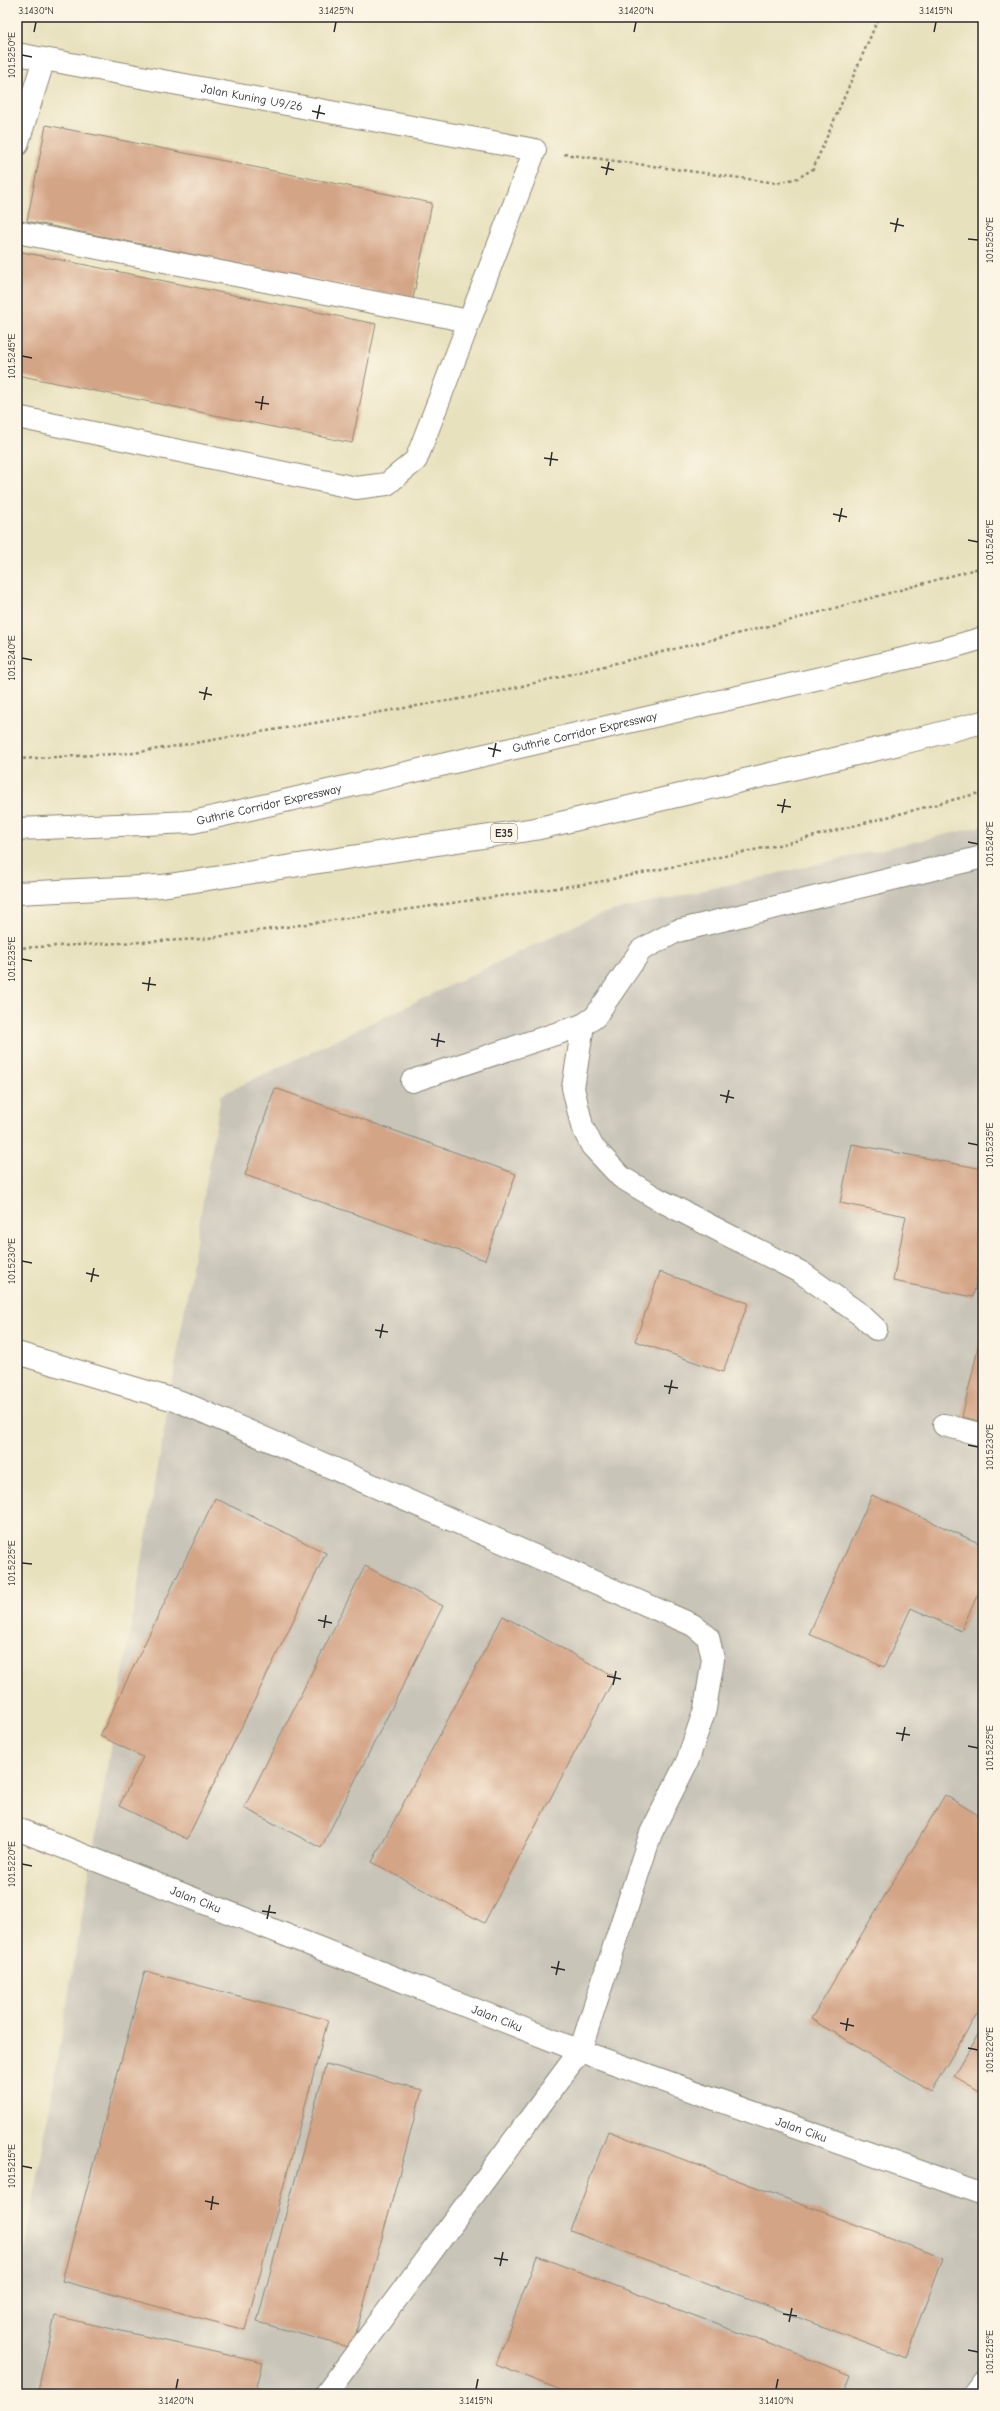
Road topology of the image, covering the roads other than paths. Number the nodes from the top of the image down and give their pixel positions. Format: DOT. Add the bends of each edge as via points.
graph roads {
  1 [pos="17,54"];
  2 [pos="44,59"];
  3 [pos="17,145"];
  4 [pos="17,232"];
  5 [pos="469,321"];
  6 [pos="17,417"];
  7 [pos="983,638"];
  8 [pos="983,722"];
  9 [pos="17,829"];
  10 [pos="983,857"];
  11 [pos="17,893"];
  12 [pos="583,1025"];
  13 [pos="412,1081"];
  14 [pos="876,1329"];
  15 [pos="17,1353"];
  16 [pos="944,1425"];
  17 [pos="983,1435"];
  18 [pos="17,1829"];
  19 [pos="580,2051"];
  20 [pos="983,2194"];
  21 [pos="983,2381"];
  22 [pos="326,2394"];
  23 [pos="974,2394"];
  1 -- 2 [label="main road, Jalan Kuning U9/26"];
  2 -- 3 [label="main road"];
  2 -- 5 [label="main road, Jalan Kuning U9/26" via="535,150"];
  4 -- 5 [label="main road"];
  5 -- 6 [label="main road" via="416,460 387,484 356,488"];
  7 -- 9 [label="main road, Guthrie Corridor Expressway" via="192,822"];
  8 -- 11 [label="main road, E35" via="535,829 162,886"];
  10 -- 12 [label="main road" via="677,931 641,950 595,1016"];
  12 -- 13 [label="main road"];
  12 -- 14 [label="main road" via="573,1088 582,1126 592,1146 621,1177 802,1273"];
  15 -- 19 [label="main road" via="181,1402 693,1625 708,1638 713,1659 705,1709 687,1762 651,1833"];
  16 -- 17 [label="main road"];
  18 -- 19 [label="main road, Jalan Ciku"];
  19 -- 20 [label="main road, Jalan Ciku"];
  19 -- 22 [label="main road"];
  21 -- 23 [label="main road"];
}
